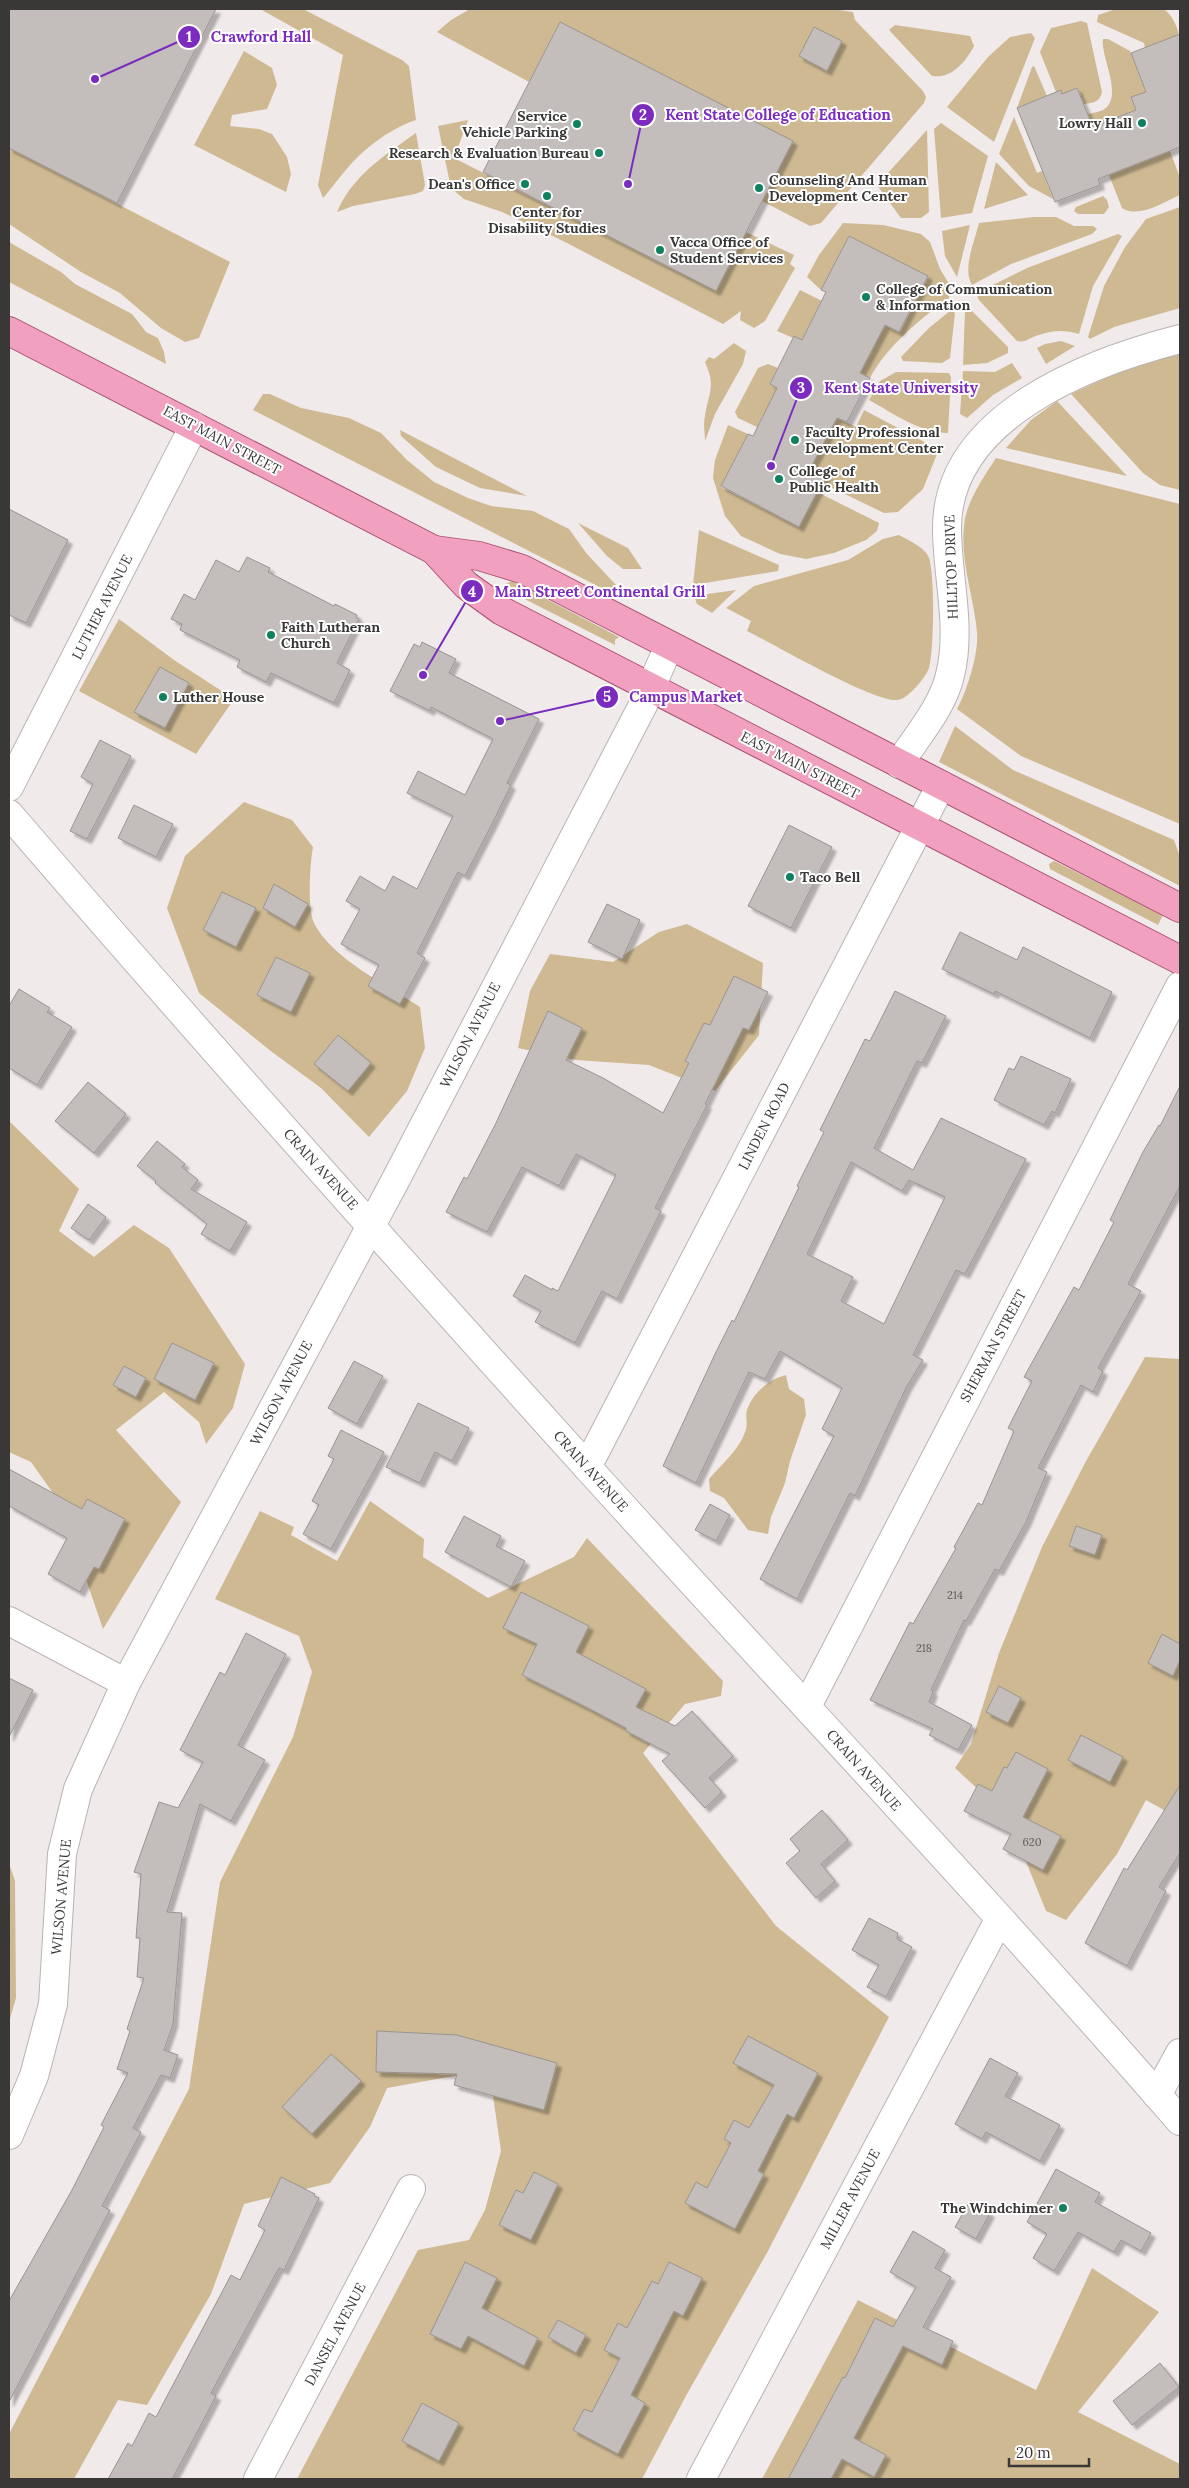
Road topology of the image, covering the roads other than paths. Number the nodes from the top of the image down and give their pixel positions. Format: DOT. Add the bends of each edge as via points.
graph roads {
  1 [pos="9,331"];
  2 [pos="1180,339"];
  3 [pos="194,426"];
  4 [pos="434,550"];
  5 [pos="669,646"];
  6 [pos="650,688"];
  7 [pos="898,764"];
  8 [pos="941,785"];
  9 [pos="9,787"];
  10 [pos="9,814"];
  11 [pos="920,827"];
  12 [pos="1180,908"];
  13 [pos="1180,960"];
  14 [pos="1180,986"];
  15 [pos="371,1224"];
  16 [pos="587,1467"];
  17 [pos="9,1620"];
  18 [pos="126,1683"];
  19 [pos="807,1706"];
  20 [pos="999,1920"];
  21 [pos="1180,2053"];
  22 [pos="1157,2095"];
  23 [pos="1180,2121"];
  24 [pos="10,2133"];
  25 [pos="412,2189"];
  26 [pos="258,2479"];
  27 [pos="701,2479"];
  1 -- 3 [label="main road, EAST MAIN STREET"];
  2 -- 7 [label="street, HILLTOP DRIVE" via="1137,350 1053,386 990,431 964,462 951,493 947,528 954,602 950,678 940,700"];
  3 -- 4 [label="main road, EAST MAIN STREET"];
  3 -- 9 [label="street, LUTHER AVENUE"];
  4 -- 5 [label="main road, EAST MAIN STREET" via="480,556 522,569"];
  4 -- 6 [label="main road, EAST MAIN STREET" via="466,585 502,611"];
  5 -- 6 [label="street, WILSON AVENUE"];
  5 -- 7 [label="main road, EAST MAIN STREET"];
  6 -- 11 [label="main road, EAST MAIN STREET"];
  6 -- 15 [label="street, WILSON AVENUE"];
  7 -- 8 [label="main road, EAST MAIN STREET"];
  8 -- 11 [label="street, LINDEN ROAD"];
  8 -- 12 [label="main road, EAST MAIN STREET"];
  10 -- 15 [label="street, CRAIN AVENUE" via="127,952"];
  11 -- 13 [label="main road, EAST MAIN STREET"];
  11 -- 16 [label="street, LINDEN ROAD"];
  14 -- 19 [label="street, SHERMAN STREET"];
  15 -- 16 [label="street, CRAIN AVENUE"];
  15 -- 18 [label="street, WILSON AVENUE"];
  16 -- 19 [label="street, CRAIN AVENUE"];
  17 -- 18 [label="street"];
  18 -- 24 [label="street, WILSON AVENUE" via="78,1789 62,1854 53,2004 34,2076"];
  19 -- 20 [label="street, CRAIN AVENUE"];
  20 -- 22 [label="street, CRAIN AVENUE"];
  20 -- 27 [label="street, MILLER AVENUE"];
  21 -- 22 [label="street"];
  22 -- 23 [label="street, CRAIN AVENUE"];
  25 -- 26 [label="street, DANSEL AVENUE"];
}
